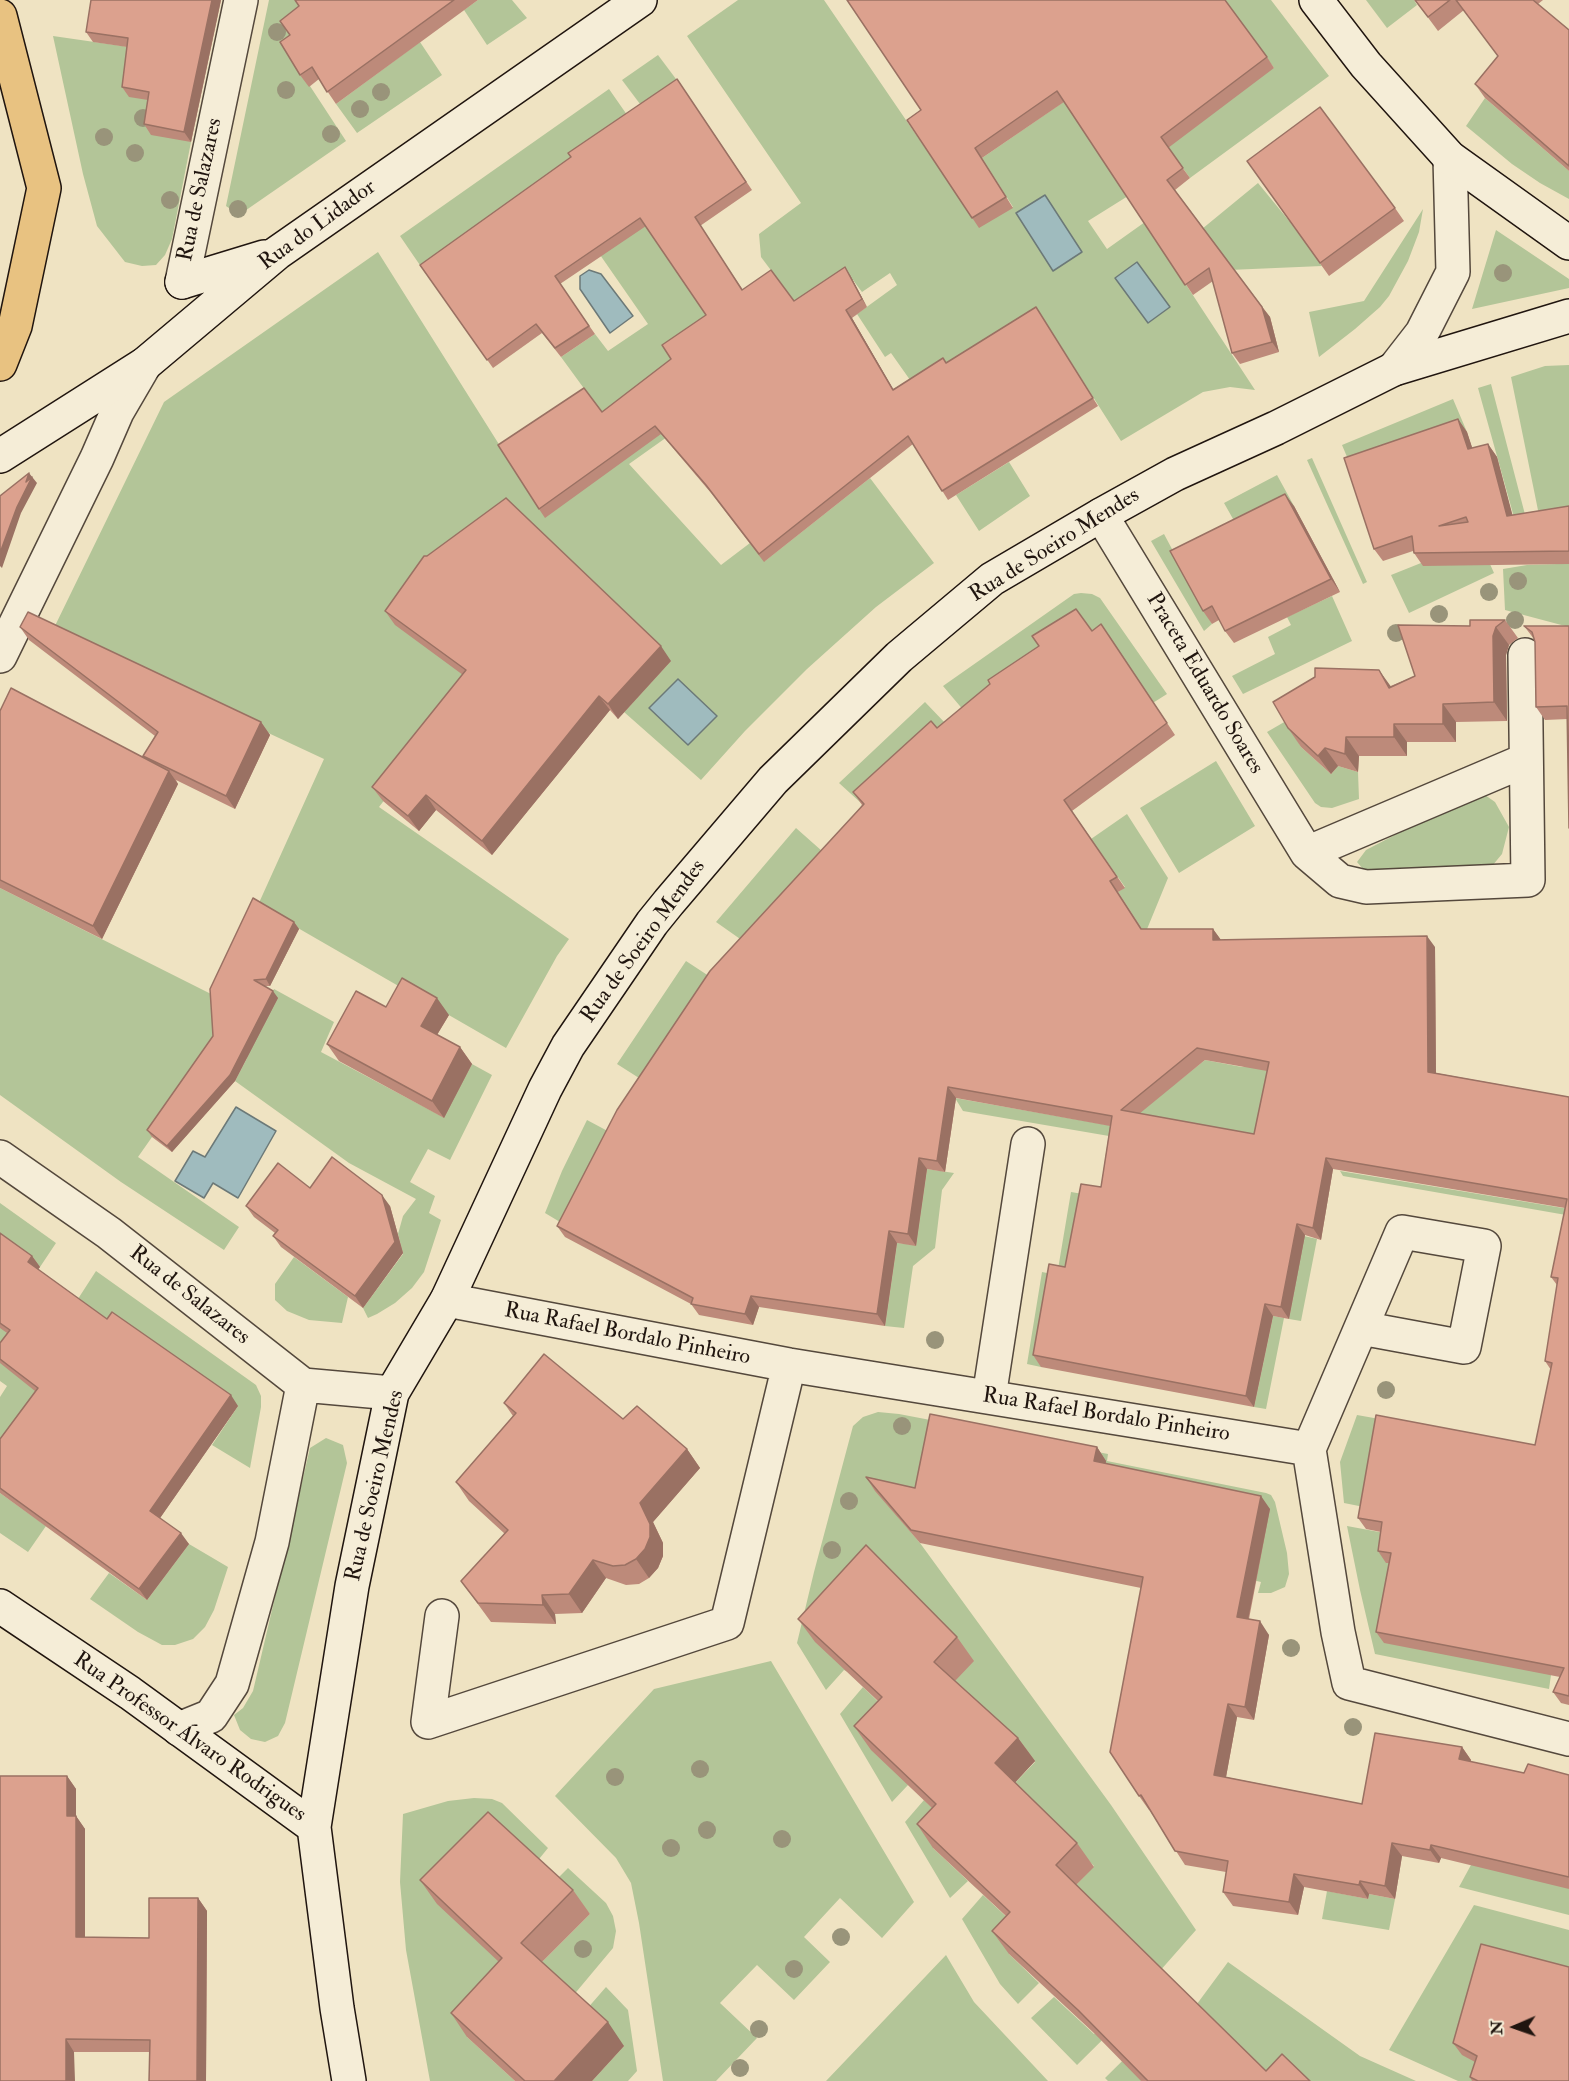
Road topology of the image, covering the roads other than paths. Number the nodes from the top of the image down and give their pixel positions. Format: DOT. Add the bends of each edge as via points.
graph roads {
  1 [pos="241,0"];
  2 [pos="640,0"];
  3 [pos="1316,0"];
  4 [pos="0,16"];
  5 [pos="1450,158"];
  6 [pos="1569,243"];
  7 [pos="277,253"];
  8 [pos="1569,316"];
  9 [pos="0,364"];
  10 [pos="145,364"];
  11 [pos="1394,369"];
  12 [pos="0,456"];
  13 [pos="1101,515"];
  14 [pos="1525,655"];
  15 [pos="0,656"];
  16 [pos="1527,760"];
  17 [pos="1307,853"];
  18 [pos="1028,1144"];
  19 [pos="0,1157"];
  20 [pos="447,1300"];
  21 [pos="1361,1328"];
  22 [pos="789,1365"];
  23 [pos="303,1385"];
  24 [pos="392,1394"];
  25 [pos="988,1397"];
  26 [pos="1309,1449"];
  27 [pos="0,1606"];
  28 [pos="441,1616"];
  29 [pos="179,1729"];
  30 [pos="1569,1739"];
  31 [pos="314,1827"];
  32 [pos="349,2081"];
  1 -- 7 [label="street, Rua de Salazares" via="182,282"];
  2 -- 7 [label="street, Rua do Lidador"];
  3 -- 5 [label="street" via="1366,65"];
  4 -- 9 [label="main road" via="44,188 15,326"];
  5 -- 6 [label="street"];
  5 -- 11 [label="street, Rua de Soeiro Mendes" via="1453,272 1422,333"];
  7 -- 10 [label="street, Rua do Lidador"];
  8 -- 11 [label="street, Rua de Soeiro Mendes"];
  10 -- 12 [label="street, Rua do Lidador"];
  10 -- 15 [label="street" via="117,412"];
  11 -- 13 [label="street, Rua de Soeiro Mendes" via="1175,474"];
  13 -- 17 [label="street, Praceta Eduardo Soares"];
  13 -- 20 [label="street, Rua de Soeiro Mendes" via="992,579 907,650 773,780 669,902 568,1046"];
  14 -- 16 [label="street, Praceta Eduardo Soares"];
  16 -- 17 [label="street"];
  16 -- 17 [label="street, Praceta Eduardo Soares" via="1528,880 1365,887 1340,881"];
  18 -- 25 [label="street"];
  19 -- 23 [label="street, Rua de Salazares" via="109,1233"];
  20 -- 22 [label="street, Rua Rafael Bordalo Pinheiro"];
  20 -- 24 [label="street, Rua de Soeiro Mendes"];
  21 -- 26 [label="street"];
  22 -- 25 [label="street, Rua Rafael Bordalo Pinheiro"];
  22 -- 28 [label="street" via="727,1623 428,1722"];
  23 -- 24 [label="street"];
  23 -- 29 [label="street" via="272,1542 232,1684 211,1716"];
  24 -- 31 [label="street, Rua de Soeiro Mendes" via="352,1586"];
  25 -- 26 [label="street, Rua Rafael Bordalo Pinheiro"];
  26 -- 30 [label="street" via="1349,1683"];
  27 -- 29 [label="street, Rua Professor Álvaro Rodrigues"];
  29 -- 31 [label="street, Rua Professor Álvaro Rodrigues"];
  31 -- 32 [label="street, Rua Professor Álvaro Rodrigues"];
}
